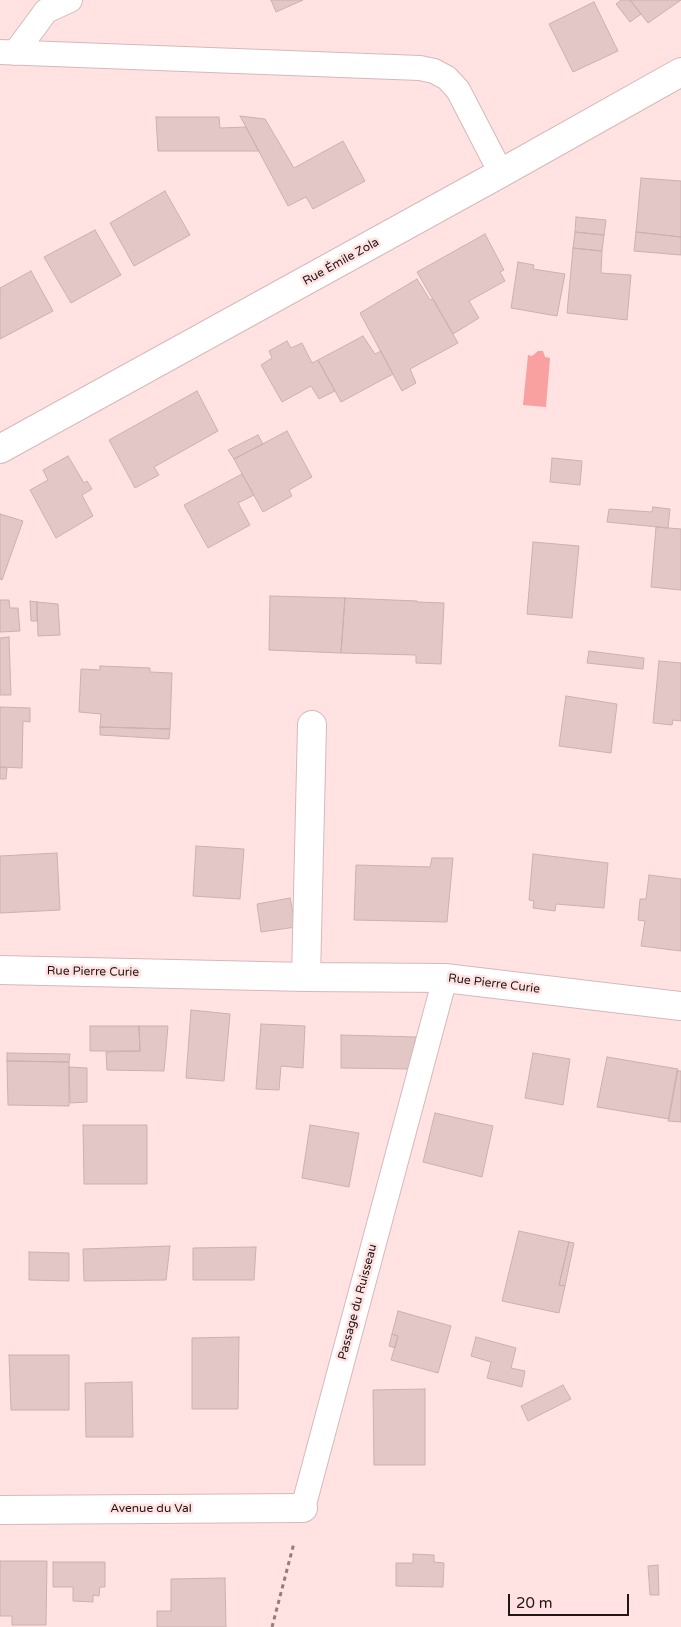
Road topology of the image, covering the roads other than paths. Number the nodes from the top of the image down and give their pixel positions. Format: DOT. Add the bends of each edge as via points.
graph roads {
  1 [pos="70,0"];
  2 [pos="8,52"];
  3 [pos="681,72"];
  4 [pos="501,173"];
  5 [pos="0,449"];
  6 [pos="312,725"];
  7 [pos="0,970"];
  8 [pos="306,977"];
  9 [pos="445,978"];
  10 [pos="681,1006"];
  11 [pos="303,1508"];
  12 [pos="0,1510"];
  1 -- 2 [label="lane" via="46,11"];
  2 -- 4 [label="lane" via="420,68 448,78 458,90"];
  3 -- 4 [label="street, Rue Émile Zola"];
  4 -- 5 [label="street, Rue Émile Zola"];
  6 -- 8 [label="street"];
  7 -- 8 [label="street, Rue Pierre Curie"];
  8 -- 9 [label="street, Rue Pierre Curie"];
  9 -- 10 [label="street, Rue Pierre Curie"];
  9 -- 11 [label="lane, Passage du Ruisseau"];
  11 -- 12 [label="street, Avenue du Val"];
}
